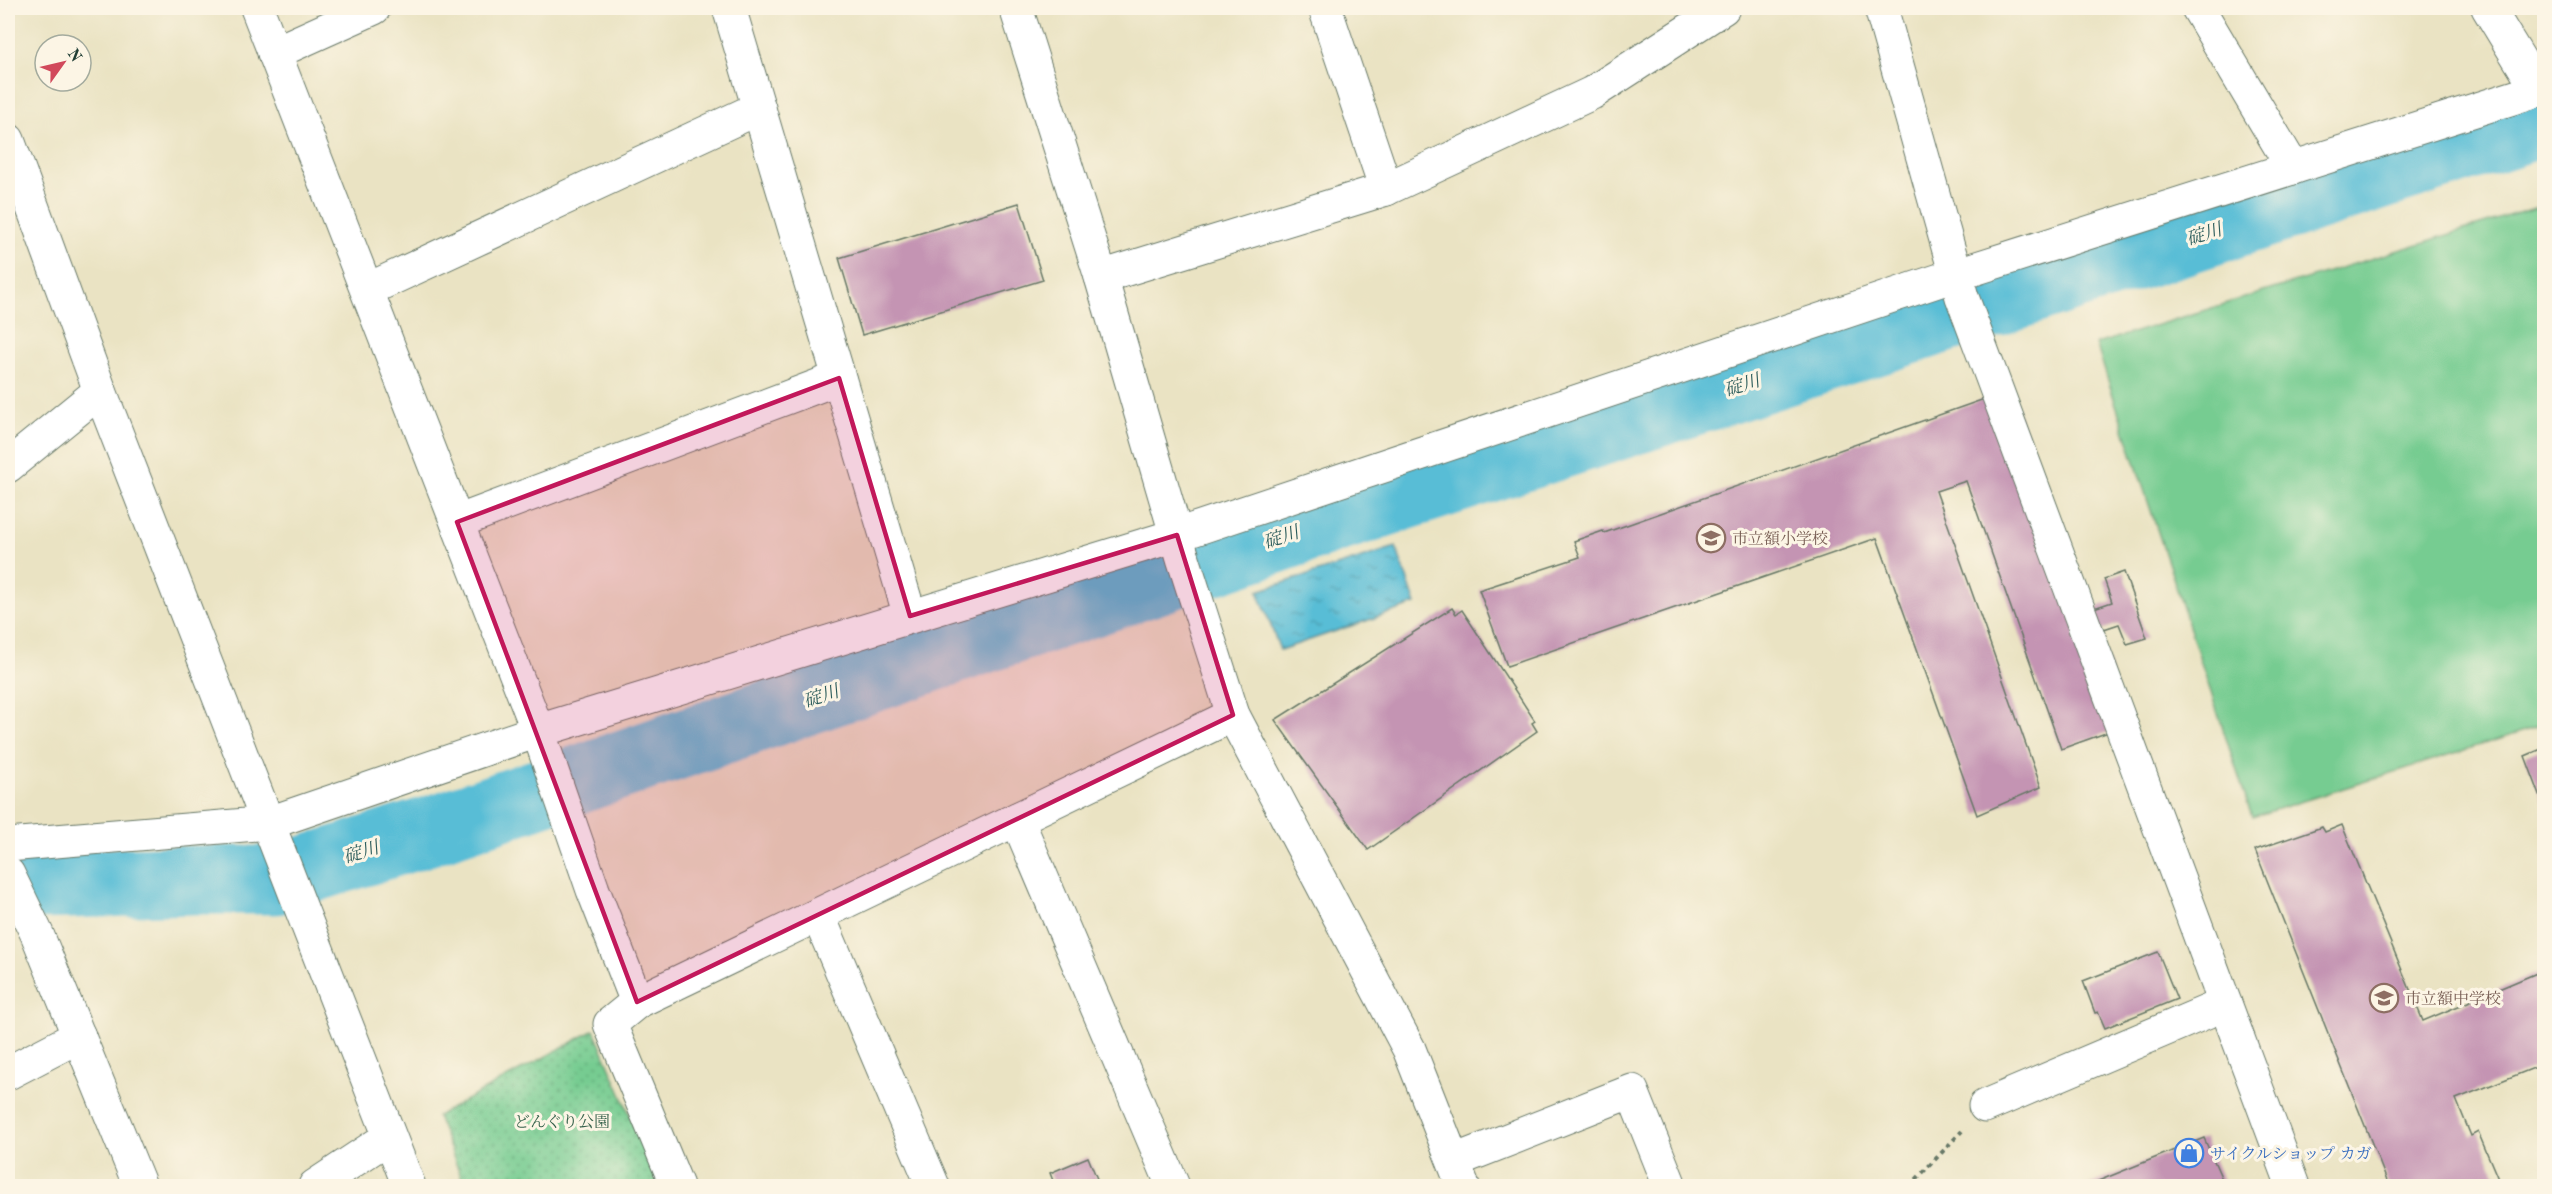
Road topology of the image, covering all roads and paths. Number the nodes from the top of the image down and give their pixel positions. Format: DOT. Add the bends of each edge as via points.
graph roads {
  1 [pos="257,8"];
  2 [pos="374,8"];
  3 [pos="729,8"];
  4 [pos="1016,8"];
  5 [pos="1325,8"];
  6 [pos="1723,8"];
  7 [pos="1881,8"];
  8 [pos="2198,8"];
  9 [pos="2488,8"];
  10 [pos="274,53"];
  11 [pos="2541,89"];
  12 [pos="759,108"];
  13 [pos="8,140"];
  14 [pos="2293,168"];
  15 [pos="1386,189"];
  16 [pos="1101,277"];
  17 [pos="1958,286"];
  18 [pos="367,290"];
  19 [pos="839,378"];
  20 [pos="100,391"];
  21 [pos="8,465"];
  22 [pos="457,522"];
  23 [pos="1180,547"];
  24 [pos="910,616"];
  25 [pos="1233,715"];
  26 [pos="538,731"];
  27 [pos="1017,819"];
  28 [pos="269,823"];
  29 [pos="8,845"];
  30 [pos="8,874"];
  31 [pos="818,915"];
  32 [pos="637,1002"];
  33 [pos="2224,1004"];
  34 [pos="79,1036"];
  35 [pos="8,1073"];
  36 [pos="1984,1107"];
  37 [pos="389,1137"];
  38 [pos="1459,1174"];
  39 [pos="140,1186"];
  40 [pos="315,1186"];
  41 [pos="409,1186"];
  42 [pos="677,1186"];
  43 [pos="933,1186"];
  44 [pos="1173,1186"];
  45 [pos="1670,1186"];
  46 [pos="1910,1186"];
  47 [pos="2294,1186"];
  1 -- 10 [label="street"];
  2 -- 10 [label="street"];
  3 -- 12 [label="street"];
  4 -- 16 [label="street"];
  5 -- 15 [label="street"];
  6 -- 15 [label="street" via="1592,93"];
  7 -- 17 [label="street"];
  8 -- 14 [label="street"];
  9 -- 11 [label="street"];
  10 -- 18 [label="street"];
  11 -- 14 [label="street"];
  12 -- 18 [label="street"];
  12 -- 19 [label="street"];
  13 -- 20 [label="street"];
  14 -- 17 [label="street"];
  15 -- 16 [label="street"];
  16 -- 23 [label="street"];
  17 -- 23 [label="street"];
  17 -- 33 [label="street"];
  18 -- 22 [label="street"];
  19 -- 22 [label="street"];
  19 -- 24 [label="street"];
  20 -- 21 [label="street"];
  20 -- 28 [label="street"];
  22 -- 26 [label="street"];
  23 -- 24 [label="street"];
  23 -- 25 [label="street"];
  24 -- 26 [label="street"];
  25 -- 27 [label="street"];
  25 -- 38 [label="street" via="1409,1049"];
  26 -- 28 [label="street"];
  26 -- 32 [label="street"];
  27 -- 31 [label="street"];
  27 -- 44 [label="street"];
  28 -- 29 [label="street"];
  28 -- 37 [label="street"];
  30 -- 34 [label="street"];
  31 -- 32 [label="street"];
  31 -- 43 [label="street"];
  32 -- 42 [label="street" via="610,1024"];
  33 -- 36 [label="street"];
  33 -- 47 [label="street"];
  34 -- 35 [label="street"];
  34 -- 39 [label="street"];
  36 -- 46 [label="path"];
  37 -- 40 [label="street"];
  37 -- 41 [label="street"];
  38 -- 45 [label="street" via="1632,1091"];
}
